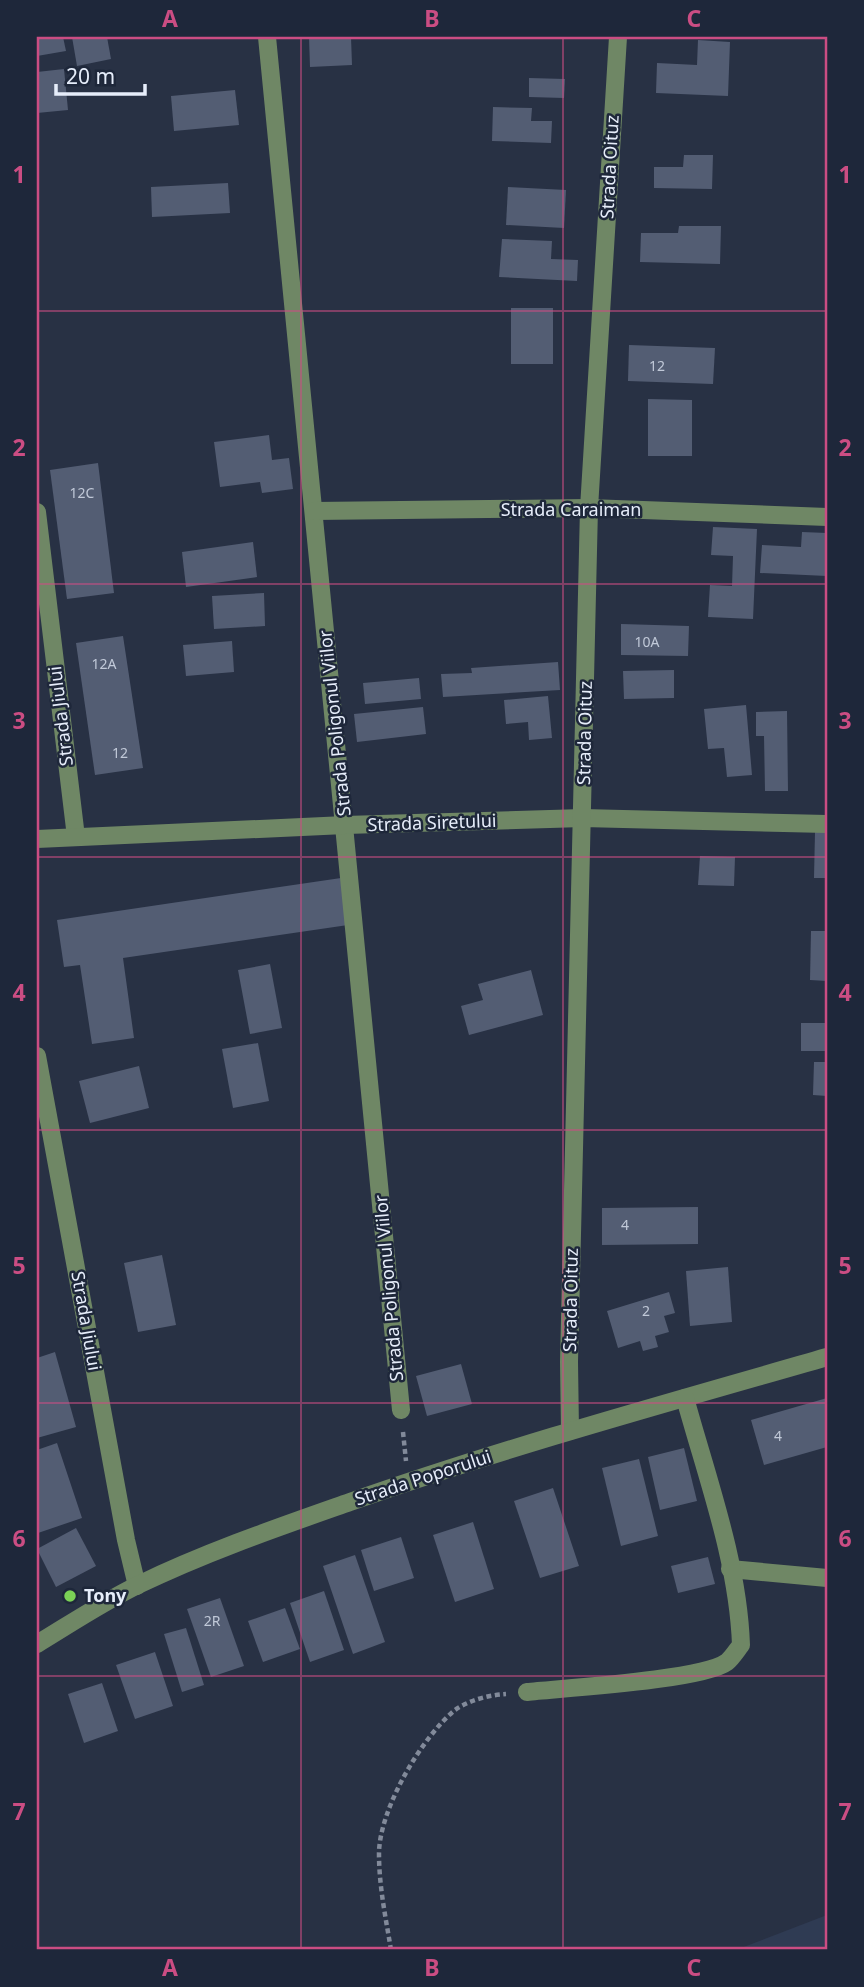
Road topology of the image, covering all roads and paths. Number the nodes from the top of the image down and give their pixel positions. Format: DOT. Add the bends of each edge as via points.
graph roads {
  1 [pos="267,37"];
  2 [pos="618,37"];
  3 [pos="589,508"];
  4 [pos="314,511"];
  5 [pos="37,512"];
  6 [pos="827,517"];
  7 [pos="583,818"];
  8 [pos="827,824"];
  9 [pos="345,825"];
  10 [pos="76,837"];
  11 [pos="37,839"];
  12 [pos="37,1056"];
  13 [pos="827,1357"];
  14 [pos="685,1398"];
  15 [pos="401,1410"];
  16 [pos="570,1431"];
  17 [pos="408,1481"];
  18 [pos="730,1569"];
  19 [pos="827,1578"];
  20 [pos="137,1586"];
  21 [pos="37,1644"];
  22 [pos="527,1692"];
  23 [pos="391,1950"];
  1 -- 4 [label="street, Strada Poligonul Viilor"];
  2 -- 3 [label="street, Strada Oituz"];
  3 -- 4 [label="street, Strada Caraiman"];
  3 -- 6 [label="street, Strada Caraiman"];
  3 -- 7 [label="street, Strada Oituz"];
  4 -- 9 [label="street, Strada Poligonul Viilor"];
  5 -- 10 [label="street, Strada Jiului"];
  7 -- 8 [label="street, Strada Siretului"];
  7 -- 9 [label="street, Strada Siretului"];
  7 -- 16 [label="street, Strada Oituz"];
  9 -- 10 [label="street, Strada Siretului"];
  9 -- 15 [label="street, Strada Poligonul Viilor"];
  10 -- 11 [label="street, Strada Siretului"];
  12 -- 20 [label="street, Strada Jiului"];
  13 -- 14 [label="street, Strada Poporului"];
  14 -- 16 [label="street, Strada Poporului"];
  14 -- 18 [label="street"];
  15 -- 17 [label="path"];
  16 -- 17 [label="street, Strada Poporului"];
  17 -- 20 [label="street, Strada Poporului" via="265,1532"];
  18 -- 19 [label="street"];
  18 -- 22 [label="street" via="741,1645 726,1662 672,1676"];
  20 -- 21 [label="street, Strada Poporului"];
  22 -- 23 [label="path" via="488,1696 457,1709 421,1746 408,1770 389,1807 378,1852"];
}
